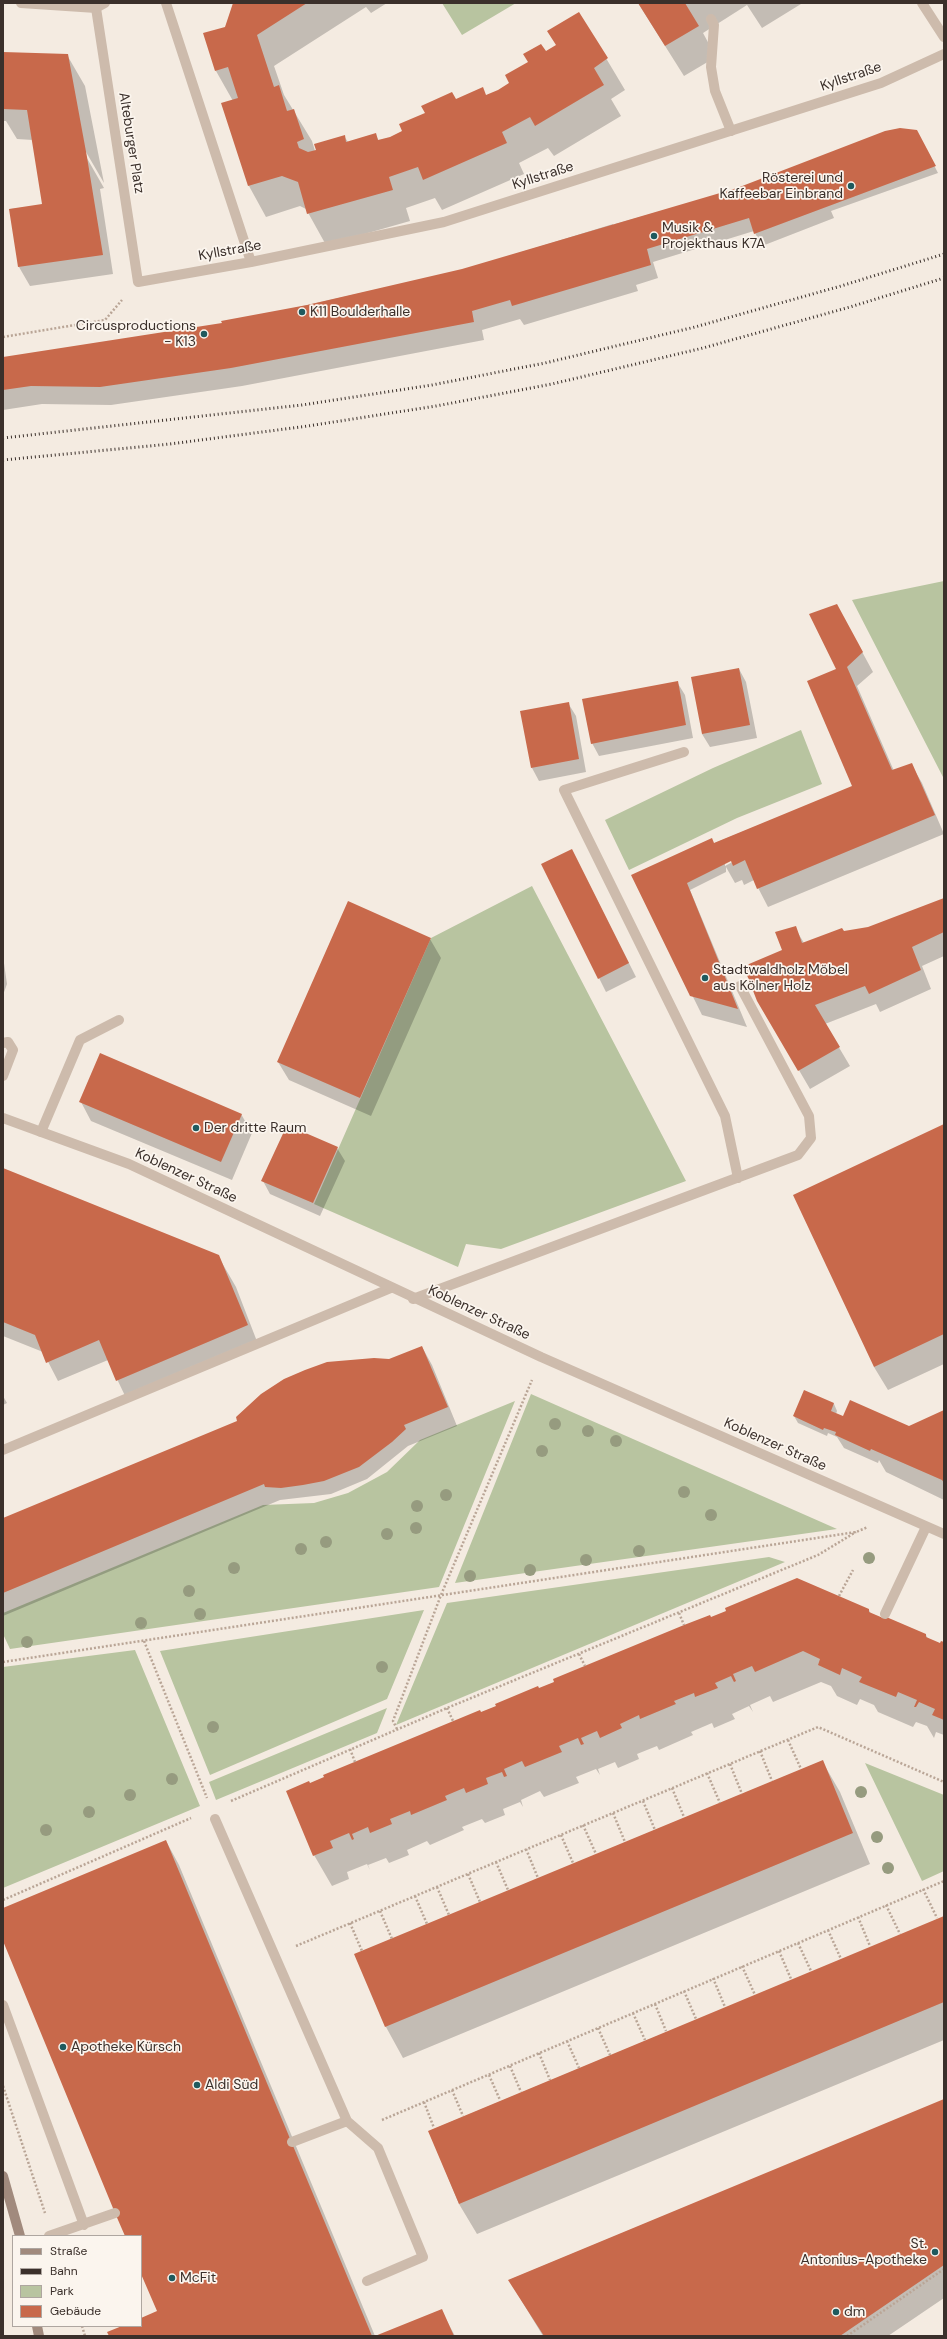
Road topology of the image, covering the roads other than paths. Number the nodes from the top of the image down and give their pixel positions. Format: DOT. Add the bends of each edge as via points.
graph roads {
  1 [pos="21,3"];
  2 [pos="166,3"];
  3 [pos="922,3"];
  4 [pos="100,5"];
  5 [pos="711,19"];
  6 [pos="944,37"];
  7 [pos="944,54"];
  8 [pos="731,131"];
  9 [pos="251,262"];
  10 [pos="138,282"];
  11 [pos="684,752"];
  12 [pos="740,986"];
  13 [pos="119,1020"];
  14 [pos="3,1043"];
  15 [pos="3,1076"];
  16 [pos="3,1118"];
  17 [pos="41,1132"];
  18 [pos="738,1178"];
  19 [pos="391,1288"];
  20 [pos="413,1299"];
  21 [pos="3,1450"];
  22 [pos="926,1527"];
  23 [pos="944,1534"];
  24 [pos="885,1614"];
  25 [pos="213,1814"];
  26 [pos="3,2005"];
  27 [pos="347,2121"];
  28 [pos="292,2142"];
  29 [pos="3,2176"];
  30 [pos="115,2213"];
  31 [pos="84,2225"];
  32 [pos="20,2235"];
  33 [pos="51,2235"];
  34 [pos="367,2281"];
  1 -- 4 [label="street"];
  2 -- 9 [label="street"];
  3 -- 6 [label="street"];
  4 -- 10 [label="street, Alteburger Platz"];
  5 -- 8 [label="street" via="714,39 711,67 715,91"];
  7 -- 8 [label="street, Kyllstraße" via="881,83"];
  8 -- 9 [label="street, Kyllstraße" via="444,222"];
  9 -- 10 [label="street, Kyllstraße"];
  11 -- 18 [label="street" via="564,790 725,1116"];
  12 -- 18 [label="street" via="809,1116 811,1138 798,1155"];
  13 -- 17 [label="street" via="80,1040"];
  14 -- 15 [label="street" via="8,1042 13,1050"];
  16 -- 17 [label="street, Koblenzer Straße"];
  17 -- 19 [label="street, Koblenzer Straße" via="129,1164"];
  18 -- 20 [label="street"];
  19 -- 20 [label="street, Koblenzer Straße"];
  19 -- 21 [label="street"];
  20 -- 22 [label="street, Koblenzer Straße"];
  22 -- 23 [label="street, Koblenzer Straße"];
  22 -- 24 [label="street"];
  25 -- 27 [label="street"];
  26 -- 31 [label="street"];
  27 -- 28 [label="street"];
  27 -- 34 [label="street" via="378,2148 423,2257"];
  29 -- 32 [label="main road"];
  30 -- 31 [label="street"];
  31 -- 33 [label="street"];
}
